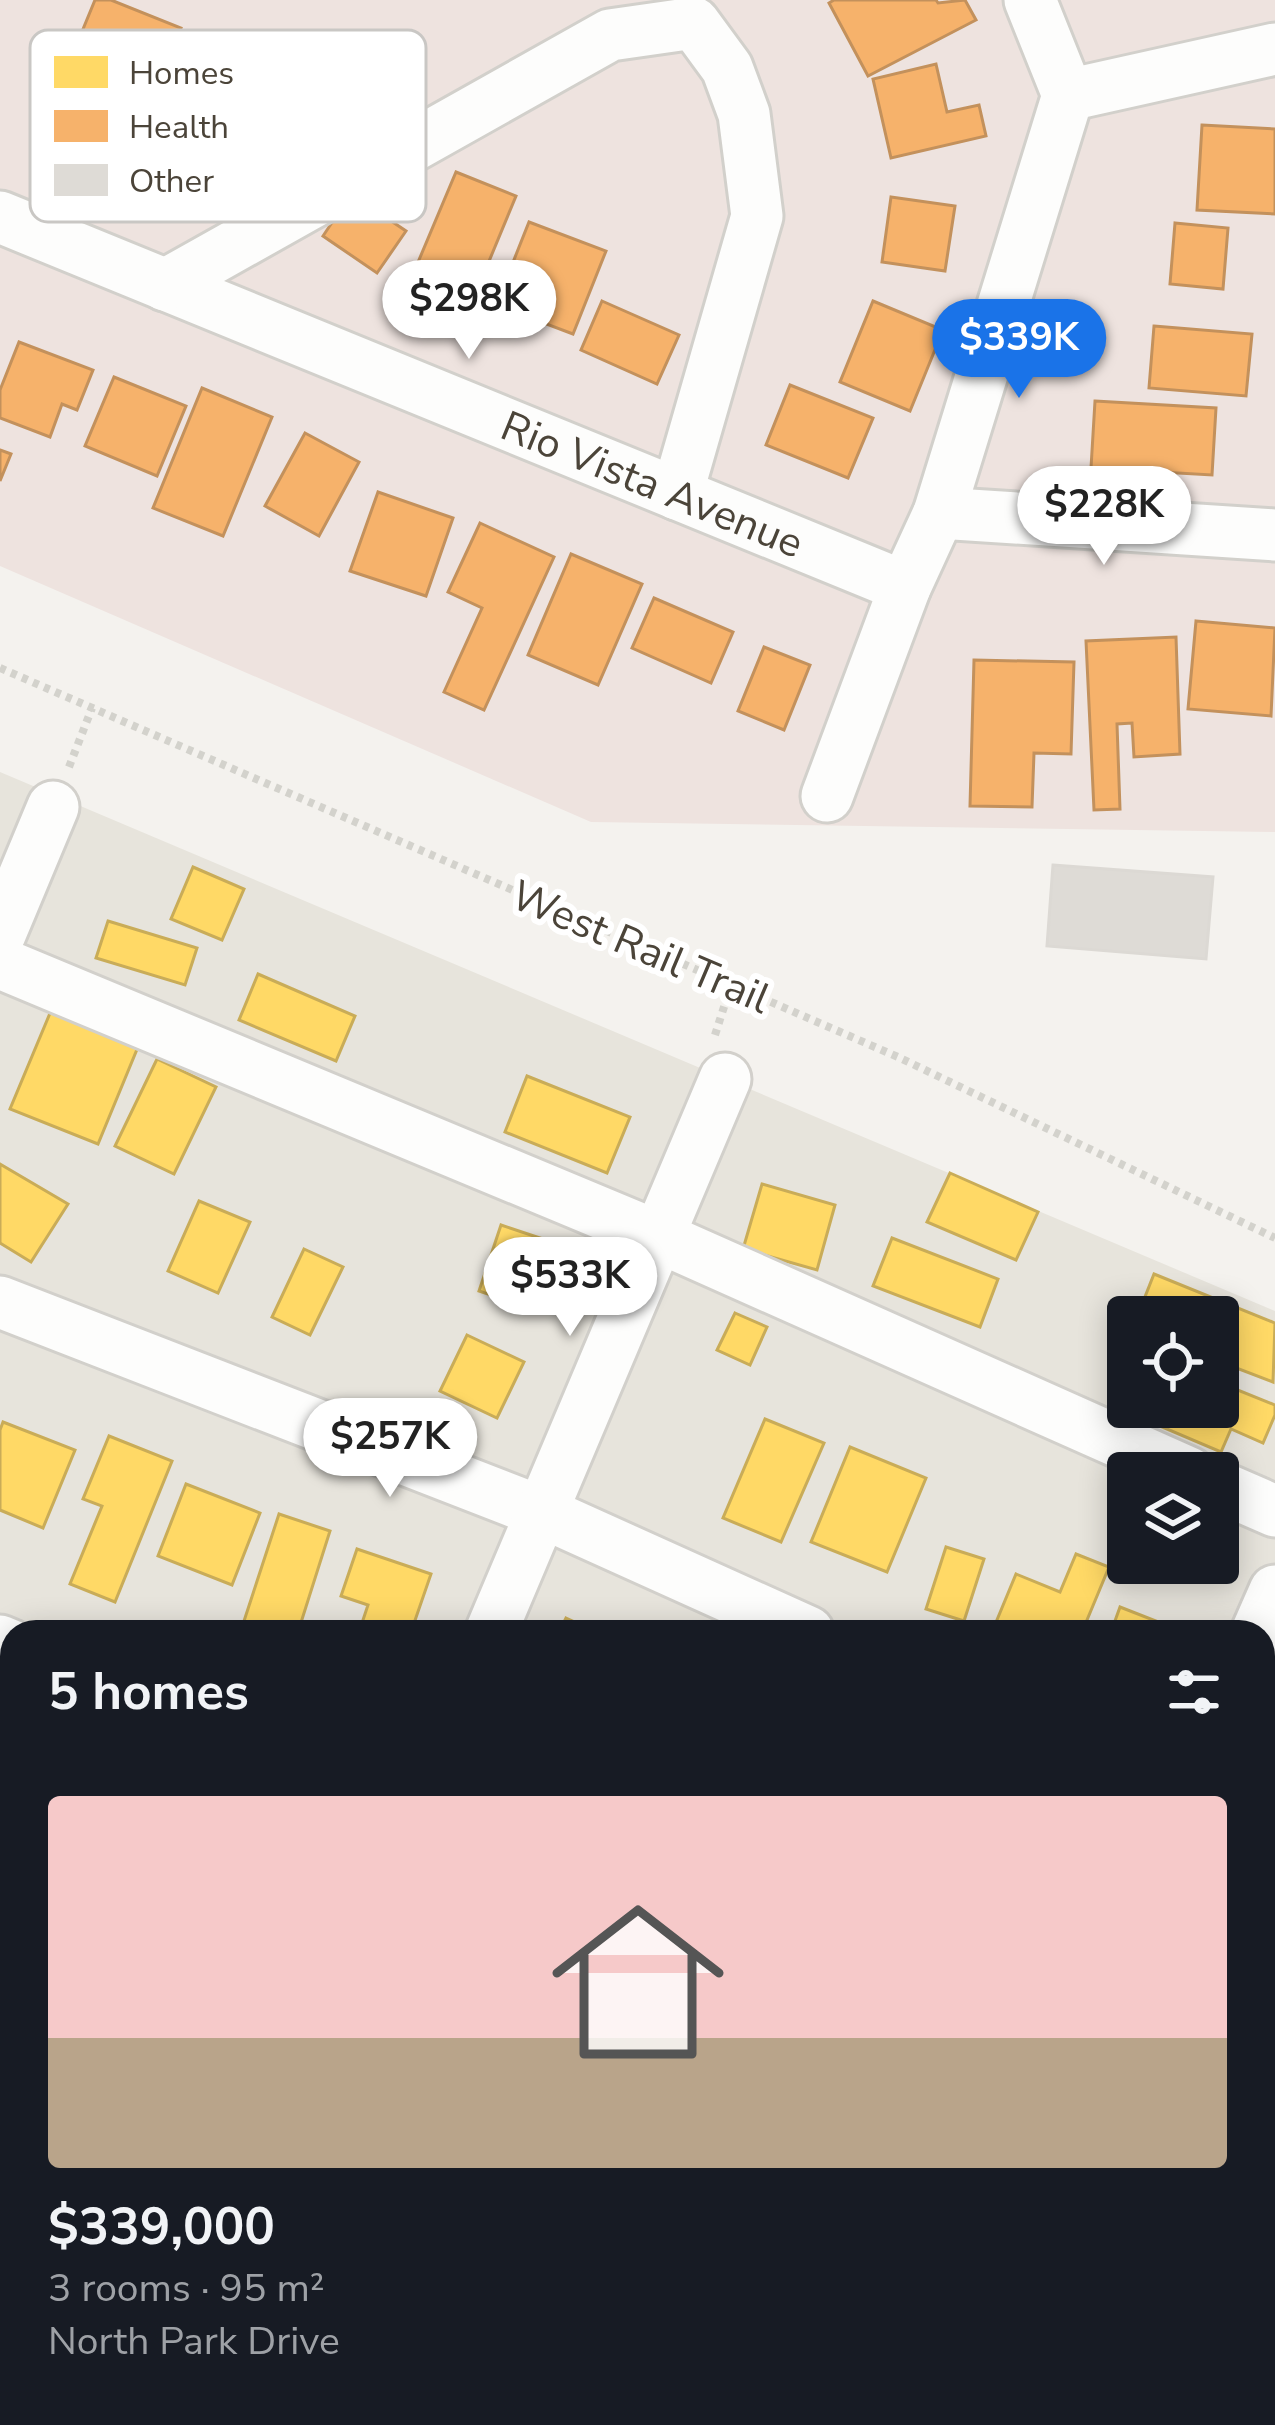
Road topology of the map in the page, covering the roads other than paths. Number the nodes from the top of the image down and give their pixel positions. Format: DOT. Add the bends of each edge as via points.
graph roads {
  1 [pos="1030,0"];
  2 [pos="1275,49"];
  3 [pos="1068,95"];
  4 [pos="426,138"];
  5 [pos="0,217"];
  6 [pos="277,222"];
  7 [pos="165,285"];
  8 [pos="677,494"];
  9 [pos="940,513"];
  10 [pos="1275,536"];
  11 [pos="905,587"];
  12 [pos="826,796"];
  13 [pos="52,807"];
  14 [pos="0,934"];
  15 [pos="0,963"];
  16 [pos="725,1079"];
  17 [pos="659,1238"];
  18 [pos="0,1302"];
  19 [pos="1143,1452"];
  20 [pos="1239,1495"];
  21 [pos="1275,1511"];
  22 [pos="544,1513"];
  23 [pos="1275,1591"];
  24 [pos="496,1620"];
  25 [pos="781,1620"];
  26 [pos="1262,1620"];
  1 -- 3 [label="street"];
  2 -- 3 [label="street"];
  3 -- 9 [label="street"];
  4 -- 8 [label="street" via="610,35 694,23 727,68 744,114 758,216"];
  5 -- 7 [label="street, Rio Vista Avenue"];
  6 -- 7 [label="street"];
  7 -- 8 [label="street, Rio Vista Avenue"];
  8 -- 11 [label="street, Rio Vista Avenue"];
  9 -- 10 [label="street"];
  9 -- 11 [label="street"];
  11 -- 12 [label="street"];
  13 -- 14 [label="street"];
  15 -- 17 [label="street"];
  16 -- 17 [label="street"];
  17 -- 19 [label="street"];
  17 -- 22 [label="street"];
  18 -- 22 [label="street"];
  20 -- 21 [label="street"];
  22 -- 24 [label="street"];
  22 -- 25 [label="street"];
  23 -- 26 [label="street"];
}
